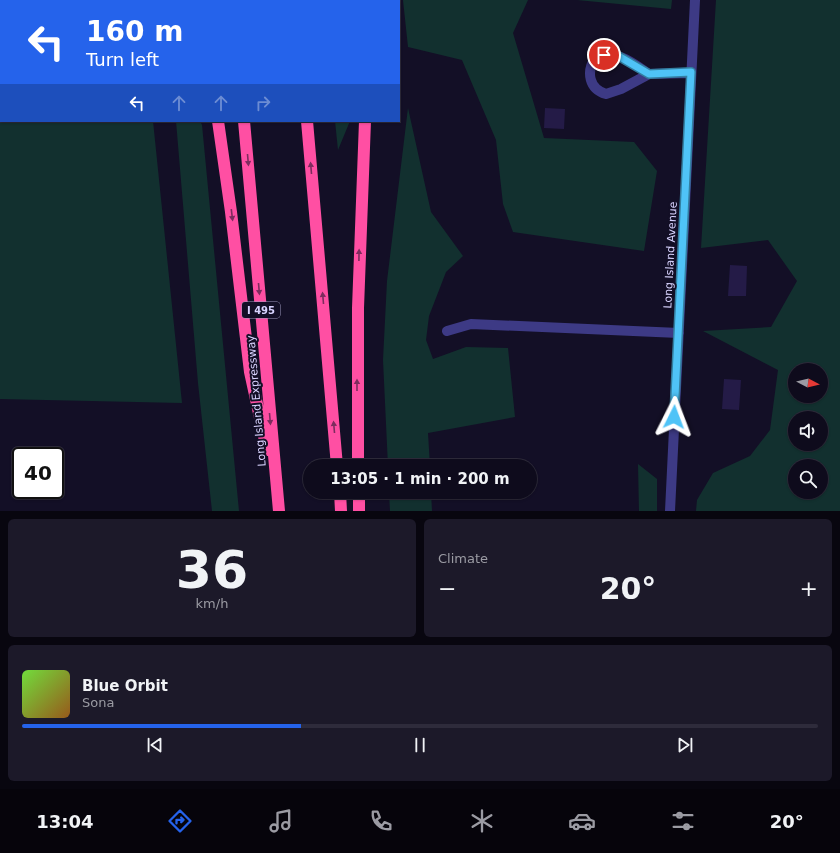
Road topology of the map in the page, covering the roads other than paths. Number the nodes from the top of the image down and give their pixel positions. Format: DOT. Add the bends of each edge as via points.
graph roads {
  1 [pos="695,0"];
  2 [pos="691,72"];
  3 [pos="649,74"];
  4 [pos="218,122"];
  5 [pos="244,122"];
  6 [pos="307,122"];
  7 [pos="364,122"];
  8 [pos="447,331"];
  9 [pos="679,333"];
  10 [pos="337,459"];
  11 [pos="358,459"];
  12 [pos="277,498"];
  13 [pos="340,499"];
  14 [pos="359,499"];
  15 [pos="278,511"];
  16 [pos="341,511"];
  17 [pos="359,511"];
  18 [pos="670,511"];
  1 -- 2 [label="street, Long Island Avenue"];
  2 -- 3 [label="street"];
  2 -- 9 [label="street, Long Island Avenue"];
  3 -- 3 [label="street" via="606,94 592,86 590,70 595,58 614,54"];
  4 -- 12 [label="highway, one-way" via="250,372"];
  5 -- 12 [label="highway, Long Island Expressway / I 495, one-way"];
  10 -- 6 [label="highway, one-way"];
  11 -- 7 [label="highway, one-way" via="358,308"];
  8 -- 9 [label="street" via="471,324"];
  9 -- 18 [label="street, Long Island Avenue"];
  12 -- 15 [label="highway, Long Island Expressway / I 495"];
  13 -- 16 [label="highway"];
  14 -- 17 [label="highway"];
}
